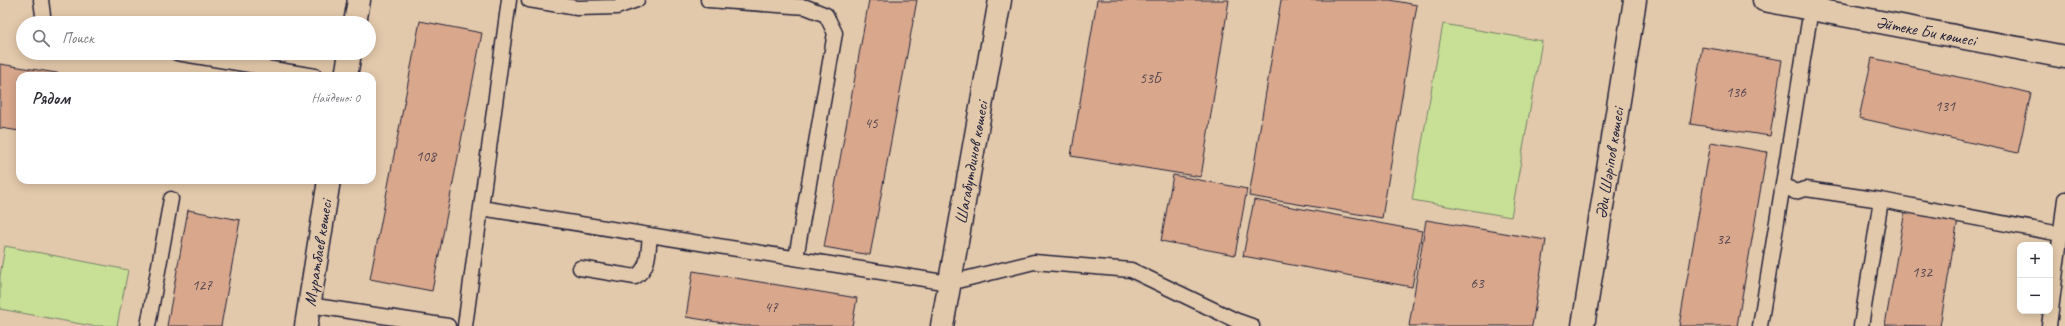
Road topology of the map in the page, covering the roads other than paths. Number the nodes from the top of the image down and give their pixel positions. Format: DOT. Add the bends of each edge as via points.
graph roads {
  1 [pos="41,0"];
  2 [pos="359,0"];
  3 [pos="509,0"];
  4 [pos="529,0"];
  5 [pos="637,0"];
  6 [pos="708,0"];
  7 [pos="1000,0"];
  8 [pos="1635,0"];
  9 [pos="1764,0"];
  10 [pos="1811,9"];
  11 [pos="43,16"];
  12 [pos="356,16"];
  13 [pos="2065,57"];
  14 [pos="219,60"];
  15 [pos="349,60"];
  16 [pos="291,72"];
  17 [pos="347,72"];
  18 [pos="328,184"];
  19 [pos="1783,184"];
  20 [pos="171,199"];
  21 [pos="2065,199"];
  22 [pos="1880,200"];
  23 [pos="481,208"];
  24 [pos="2060,234"];
  25 [pos="650,235"];
  26 [pos="796,258"];
  27 [pos="580,268"];
  28 [pos="949,283"];
  29 [pos="307,316"];
  30 [pos="148,326"];
  31 [pos="448,326"];
  32 [pos="465,326"];
  33 [pos="942,326"];
  34 [pos="1252,326"];
  35 [pos="1583,326"];
  36 [pos="1760,326"];
  37 [pos="1861,326"];
  38 [pos="2049,326"];
  1 -- 11 [label="lane"];
  2 -- 12 [label="street"];
  3 -- 23 [label="lane"];
  4 -- 5 [label="lane" via="577,8 617,7"];
  6 -- 26 [label="lane" via="806,7 826,15 835,33"];
  7 -- 28 [label="street, Шагабутдинов көшесі"];
  8 -- 35 [label="street, Әди Шәріпов көшесі"];
  9 -- 10 [label="street, Әйтеке Би көшесі"];
  10 -- 13 [label="street, Әйтеке Би көшесі"];
  10 -- 19 [label="lane"];
  14 -- 16 [label="lane"];
  15 -- 17 [label="street"];
  18 -- 29 [label="street, Мұратбаев көшесі"];
  19 -- 22 [label="lane" via="1795,192 1806,189"];
  19 -- 36 [label="lane"];
  20 -- 30 [label="lane"];
  21 -- 24 [label="lane"];
  22 -- 24 [label="lane"];
  22 -- 37 [label="lane"];
  23 -- 25 [label="lane"];
  23 -- 32 [label="lane"];
  24 -- 38 [label="lane"];
  25 -- 26 [label="lane"];
  25 -- 27 [label="lane" via="647,262 643,272 635,277"];
  26 -- 28 [label="lane"];
  28 -- 33 [label="street, Шагабутдинов көшесі"];
  28 -- 34 [label="lane" via="1034,262 1131,270 1234,320"];
  29 -- 31 [label="lane"];
}
